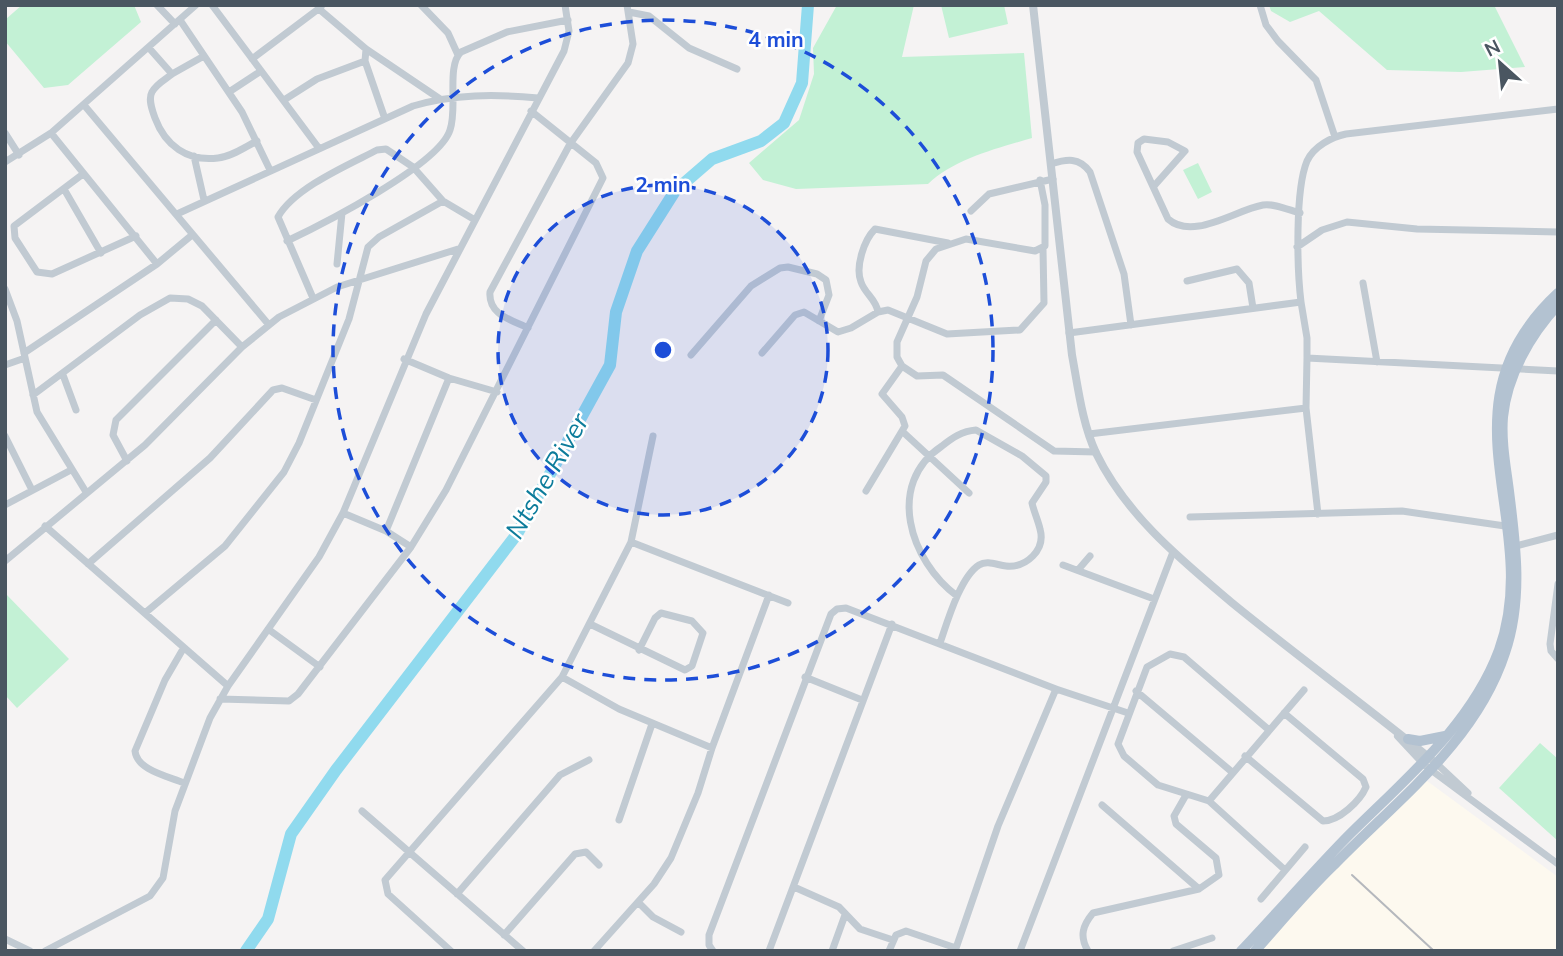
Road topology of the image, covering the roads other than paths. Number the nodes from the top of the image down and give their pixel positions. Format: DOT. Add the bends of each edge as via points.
graph roads {
  1 [pos="157,5"];
  2 [pos="196,5"];
  3 [pos="212,5"];
  4 [pos="421,5"];
  5 [pos="565,5"];
  6 [pos="1032,5"];
  7 [pos="1260,5"];
  8 [pos="321,7"];
  9 [pos="628,9"];
  10 [pos="568,20"];
  11 [pos="178,22"];
  12 [pos="149,48"];
  13 [pos="366,49"];
  14 [pos="458,55"];
  15 [pos="204,56"];
  16 [pos="252,59"];
  17 [pos="365,61"];
  18 [pos="737,69"];
  19 [pos="261,71"];
  20 [pos="172,74"];
  21 [pos="229,92"];
  22 [pos="455,97"];
  23 [pos="538,98"];
  24 [pos="440,99"];
  25 [pos="284,100"];
  26 [pos="84,105"];
  27 [pos="1558,109"];
  28 [pos="531,111"];
  29 [pos="384,116"];
  30 [pos="5,133"];
  31 [pos="51,133"];
  32 [pos="1335,136"];
  33 [pos="257,141"];
  34 [pos="570,144"];
  35 [pos="318,147"];
  36 [pos="19,155"];
  37 [pos="194,156"];
  38 [pos="5,162"];
  39 [pos="1051,164"];
  40 [pos="414,167"];
  41 [pos="270,170"];
  42 [pos="83,174"];
  43 [pos="1053,179"];
  44 [pos="1040,180"];
  45 [pos="1154,186"];
  46 [pos="64,189"];
  47 [pos="204,200"];
  48 [pos="443,201"];
  49 [pos="971,211"];
  50 [pos="342,213"];
  51 [pos="1300,213"];
  52 [pos="177,214"];
  53 [pos="475,220"];
  54 [pos="1558,232"];
  55 [pos="192,235"];
  56 [pos="136,236"];
  57 [pos="287,241"];
  58 [pos="948,243"];
  59 [pos="1297,247"];
  60 [pos="458,249"];
  61 [pos="1042,249"];
  62 [pos="101,253"];
  63 [pos="157,264"];
  64 [pos="337,264"];
  65 [pos="359,279"];
  66 [pos="1186,281"];
  67 [pos="1363,283"];
  68 [pos="5,289"];
  69 [pos="1558,293"];
  70 [pos="313,298"];
  71 [pos="8,299"];
  72 [pos="1301,302"];
  73 [pos="1558,304"];
  74 [pos="1254,308"];
  75 [pos="878,312"];
  76 [pos="909,319"];
  77 [pos="216,320"];
  78 [pos="820,321"];
  79 [pos="1131,324"];
  80 [pos="268,325"];
  81 [pos="528,328"];
  82 [pos="1069,333"];
  83 [pos="242,347"];
  84 [pos="762,353"];
  85 [pos="691,355"];
  86 [pos="24,356"];
  87 [pos="1307,358"];
  88 [pos="404,359"];
  89 [pos="1377,362"];
  90 [pos="5,365"];
  91 [pos="902,366"];
  92 [pos="1511,369"];
  93 [pos="1558,371"];
  94 [pos="62,375"];
  95 [pos="449,378"];
  96 [pos="497,392"];
  97 [pos="33,395"];
  98 [pos="316,400"];
  99 [pos="1306,408"];
  100 [pos="76,410"];
  101 [pos="903,432"];
  102 [pos="1089,434"];
  103 [pos="5,436"];
  104 [pos="653,436"];
  105 [pos="1096,452"];
  106 [pos="929,454"];
  107 [pos="127,461"];
  108 [pos="71,470"];
  109 [pos="32,490"];
  110 [pos="866,491"];
  111 [pos="86,492"];
  112 [pos="969,493"];
  113 [pos="5,505"];
  114 [pos="343,513"];
  115 [pos="1318,514"];
  116 [pos="1190,517"];
  117 [pos="45,526"];
  118 [pos="1505,526"];
  119 [pos="386,531"];
  120 [pos="1558,535"];
  121 [pos="631,542"];
  122 [pos="411,547"];
  123 [pos="1512,547"];
  124 [pos="1173,552"];
  125 [pos="1090,556"];
  126 [pos="5,561"];
  127 [pos="88,564"];
  128 [pos="1063,565"];
  129 [pos="1078,570"];
  130 [pos="1558,584"];
  131 [pos="769,595"];
  132 [pos="957,596"];
  133 [pos="1154,599"];
  134 [pos="788,603"];
  135 [pos="145,613"];
  136 [pos="590,624"];
  137 [pos="892,624"];
  138 [pos="268,629"];
  139 [pos="940,643"];
  140 [pos="183,649"];
  141 [pos="639,650"];
  142 [pos="1558,659"];
  143 [pos="320,667"];
  144 [pos="562,677"];
  145 [pos="805,677"];
  146 [pos="228,686"];
  147 [pos="1056,689"];
  148 [pos="1304,690"];
  149 [pos="1136,691"];
  150 [pos="220,699"];
  151 [pos="862,700"];
  152 [pos="1113,707"];
  153 [pos="1128,713"];
  154 [pos="1283,713"];
  155 [pos="652,724"];
  156 [pos="1269,730"];
  157 [pos="1396,733"];
  158 [pos="1445,736"];
  159 [pos="1408,739"];
  160 [pos="712,748"];
  161 [pos="1245,756"];
  162 [pos="1424,759"];
  163 [pos="589,760"];
  164 [pos="1434,767"];
  165 [pos="1232,772"];
  166 [pos="184,783"];
  167 [pos="1186,795"];
  168 [pos="1209,801"];
  169 [pos="1102,805"];
  170 [pos="362,811"];
  171 [pos="620,820"];
  172 [pos="1305,847"];
  173 [pos="408,851"];
  174 [pos="1558,864"];
  175 [pos="600,865"];
  176 [pos="1285,870"];
  177 [pos="794,887"];
  178 [pos="1199,889"];
  179 [pos="457,894"];
  180 [pos="1261,898"];
  181 [pos="638,902"];
  182 [pos="845,915"];
  183 [pos="681,932"];
  184 [pos="504,935"];
  185 [pos="1212,938"];
  186 [pos="5,939"];
  187 [pos="893,940"];
  188 [pos="956,949"];
  189 [pos="30,951"];
  190 [pos="45,951"];
  191 [pos="451,951"];
  192 [pos="523,951"];
  193 [pos="594,951"];
  194 [pos="713,951"];
  195 [pos="769,951"];
  196 [pos="832,951"];
  197 [pos="889,951"];
  198 [pos="1020,951"];
  199 [pos="1087,951"];
  200 [pos="1173,951"];
  201 [pos="1241,951"];
  202 [pos="1255,951"];
  1 -- 11 [label="street"];
  2 -- 11 [label="street"];
  3 -- 16 [label="street"];
  4 -- 14 [label="street" via="447,33"];
  5 -- 10 [label="street"];
  6 -- 39 [label="street"];
  7 -- 32 [label="street" via="1278,41 1316,80"];
  8 -- 13 [label="street"];
  8 -- 16 [label="street"];
  9 -- 18 [label="street" via="649,16 689,48"];
  9 -- 34 [label="street" via="633,44 628,63"];
  10 -- 14 [label="street" via="507,33"];
  10 -- 23 [label="street" via="567,44"];
  11 -- 12 [label="street"];
  11 -- 15 [label="street"];
  12 -- 20 [label="street"];
  12 -- 26 [label="street"];
  13 -- 17 [label="street"];
  13 -- 24 [label="street"];
  14 -- 22 [label="street" via="453,68"];
  15 -- 20 [label="street"];
  15 -- 21 [label="street"];
  16 -- 19 [label="street"];
  17 -- 25 [label="street" via="317,79"];
  17 -- 29 [label="street"];
  19 -- 21 [label="street"];
  19 -- 25 [label="street"];
  20 -- 37 [label="street" via="151,94 153,113 169,144"];
  21 -- 33 [label="street"];
  22 -- 23 [label="street"];
  22 -- 24 [label="street"];
  22 -- 40 [label="street" via="454,118 444,143"];
  23 -- 28 [label="street"];
  24 -- 29 [label="street"];
  25 -- 35 [label="street"];
  26 -- 31 [label="street"];
  26 -- 52 [label="street"];
  27 -- 32 [label="street"];
  28 -- 34 [label="street"];
  28 -- 53 [label="street"];
  29 -- 35 [label="street"];
  30 -- 36 [label="street"];
  31 -- 36 [label="street"];
  31 -- 42 [label="street"];
  32 -- 51 [label="street" via="1308,160"];
  33 -- 37 [label="street" via="223,157"];
  33 -- 41 [label="street"];
  34 -- 81 [label="street" via="599,166 603,178"];
  34 -- 81 [label="street" via="490,292 495,312"];
  35 -- 41 [label="street"];
  36 -- 38 [label="street"];
  37 -- 47 [label="street"];
  39 -- 43 [label="street"];
  39 -- 79 [label="street" via="1073,159 1090,173 1124,274"];
  40 -- 48 [label="street"];
  40 -- 50 [label="street"];
  40 -- 57 [label="street" via="383,148 322,179 279,214 277,222"];
  41 -- 47 [label="street"];
  42 -- 46 [label="street"];
  42 -- 56 [label="street"];
  43 -- 44 [label="street"];
  43 -- 82 [label="street"];
  44 -- 49 [label="street" via="989,194"];
  44 -- 61 [label="street" via="1047,243"];
  45 -- 45 [label="street" via="1136,149 1144,139 1168,142 1185,151"];
  45 -- 51 [label="street" via="1168,219 1181,227 1265,204"];
  46 -- 62 [label="street"];
  46 -- 62 [label="street" via="16,224 15,239 42,274"];
  47 -- 52 [label="street"];
  48 -- 53 [label="street"];
  48 -- 65 [label="street" via="373,242 365,252"];
  50 -- 57 [label="street"];
  50 -- 64 [label="street"];
  51 -- 59 [label="street"];
  52 -- 55 [label="street"];
  53 -- 60 [label="street"];
  54 -- 59 [label="street" via="1417,229 1347,222 1322,230"];
  55 -- 63 [label="street"];
  55 -- 80 [label="street"];
  56 -- 62 [label="street"];
  56 -- 63 [label="street"];
  57 -- 70 [label="street"];
  58 -- 61 [label="street" via="966,239"];
  58 -- 75 [label="street" via="875,229 867,239 860,268 862,284"];
  58 -- 76 [label="street" via="930,254"];
  59 -- 72 [label="street"];
  60 -- 65 [label="street"];
  60 -- 88 [label="street"];
  61 -- 76 [label="street" via="1044,303 1020,330 947,334"];
  63 -- 86 [label="street"];
  65 -- 70 [label="street"];
  65 -- 98 [label="street" via="349,319"];
  66 -- 74 [label="street" via="1237,270 1249,283"];
  67 -- 89 [label="street"];
  68 -- 71 [label="street"];
  69 -- 92 [label="main road" via="1531,321"];
  70 -- 80 [label="street"];
  71 -- 86 [label="street"];
  72 -- 74 [label="street"];
  72 -- 87 [label="street"];
  73 -- 92 [label="main road"];
  74 -- 79 [label="street"];
  75 -- 76 [label="street" via="897,312"];
  75 -- 78 [label="street" via="838,332"];
  76 -- 91 [label="street" via="897,342"];
  77 -- 83 [label="street"];
  77 -- 94 [label="street" via="194,301 170,298 115,332"];
  77 -- 107 [label="street" via="116,420 113,435"];
  78 -- 84 [label="street" via="804,312 795,315"];
  78 -- 85 [label="street" via="829,295 826,281 817,274 780,268 751,286"];
  79 -- 82 [label="street"];
  80 -- 83 [label="street"];
  81 -- 96 [label="street"];
  82 -- 102 [label="street"];
  83 -- 107 [label="street"];
  86 -- 90 [label="street"];
  86 -- 97 [label="street"];
  87 -- 89 [label="street"];
  87 -- 99 [label="street"];
  88 -- 95 [label="street"];
  88 -- 114 [label="street"];
  89 -- 92 [label="street"];
  91 -- 101 [label="street" via="882,394 905,422"];
  91 -- 105 [label="street" via="917,376 943,374 1054,451"];
  92 -- 93 [label="street"];
  92 -- 118 [label="main road" via="1496,407"];
  92 -- 123 [label="main road" via="1503,427"];
  94 -- 97 [label="street"];
  94 -- 100 [label="street"];
  95 -- 96 [label="street"];
  95 -- 119 [label="street"];
  96 -- 122 [label="street"];
  97 -- 108 [label="street" via="40,421"];
  98 -- 127 [label="street" via="282,388 273,390 210,458"];
  98 -- 135 [label="street" via="284,472 255,513 225,546"];
  99 -- 102 [label="street"];
  99 -- 115 [label="street"];
  101 -- 106 [label="street"];
  101 -- 110 [label="street"];
  102 -- 105 [label="street"];
  103 -- 109 [label="street"];
  104 -- 121 [label="street"];
  105 -- 124 [label="street" via="1121,494"];
  106 -- 112 [label="street"];
  106 -- 132 [label="street" via="913,481 909,518 921,556"];
  106 -- 132 [label="street" via="961,433 975,430 1022,456 1046,476 1032,503 1041,531 1034,556 1009,566 979,565"];
  107 -- 111 [label="street"];
  108 -- 109 [label="street"];
  108 -- 111 [label="street"];
  109 -- 113 [label="street"];
  111 -- 117 [label="street"];
  114 -- 119 [label="street"];
  114 -- 138 [label="street"];
  115 -- 116 [label="street"];
  115 -- 118 [label="street" via="1402,511"];
  117 -- 126 [label="street"];
  117 -- 127 [label="street"];
  118 -- 123 [label="main road"];
  119 -- 122 [label="street"];
  120 -- 123 [label="street"];
  121 -- 131 [label="street"];
  121 -- 136 [label="street"];
  122 -- 143 [label="street"];
  123 -- 158 [label="main road" via="1509,601 1499,649 1477,694"];
  123 -- 164 [label="main road" via="1516,605 1505,654 1482,704"];
  124 -- 133 [label="street"];
  124 -- 157 [label="street"];
  125 -- 129 [label="street"];
  127 -- 135 [label="street"];
  128 -- 129 [label="street"];
  129 -- 133 [label="street"];
  130 -- 142 [label="street" via="1550,643"];
  131 -- 134 [label="street"];
  131 -- 160 [label="street"];
  132 -- 139 [label="street"];
  133 -- 152 [label="street"];
  135 -- 140 [label="street"];
  136 -- 141 [label="street"];
  136 -- 144 [label="street"];
  137 -- 139 [label="street"];
  137 -- 145 [label="street" via="837,609"];
  137 -- 151 [label="street"];
  138 -- 143 [label="street"];
  138 -- 146 [label="street"];
  139 -- 147 [label="street"];
  140 -- 146 [label="street"];
  140 -- 166 [label="street" via="135,751 144,766"];
  141 -- 141 [label="street" via="661,613 692,621 703,633 692,666 685,670"];
  143 -- 150 [label="street" via="289,701"];
  144 -- 155 [label="street"];
  144 -- 173 [label="street"];
  145 -- 151 [label="street"];
  145 -- 194 [label="street" via="709,935"];
  146 -- 150 [label="street"];
  147 -- 152 [label="street"];
  147 -- 188 [label="street" via="998,826"];
  148 -- 154 [label="street"];
  149 -- 153 [label="street"];
  149 -- 156 [label="street" via="1147,667 1170,654 1180,654"];
  149 -- 165 [label="street"];
  150 -- 166 [label="street"];
  151 -- 177 [label="street"];
  152 -- 153 [label="street"];
  152 -- 198 [label="street"];
  153 -- 167 [label="street" via="1118,739 1124,756 1158,785"];
  154 -- 156 [label="street"];
  154 -- 161 [label="street" via="1363,779 1366,787 1362,794 1338,817 1323,821"];
  155 -- 160 [label="street"];
  155 -- 171 [label="street"];
  156 -- 161 [label="street"];
  157 -- 159 [label="street"];
  157 -- 162 [label="street"];
  158 -- 159 [label="main road"];
  158 -- 162 [label="main road"];
  159 -- 162 [label="street"];
  160 -- 181 [label="street" via="671,858"];
  161 -- 165 [label="street"];
  162 -- 164 [label="street"];
  162 -- 201 [label="main road"];
  163 -- 179 [label="street" via="560,775"];
  164 -- 174 [label="street"];
  164 -- 202 [label="main road"];
  165 -- 168 [label="street"];
  166 -- 190 [label="street" via="159,887"];
  167 -- 168 [label="street"];
  167 -- 178 [label="street" via="1174,816 1176,824 1216,858 1220,867 1215,880"];
  168 -- 176 [label="street"];
  169 -- 178 [label="street"];
  170 -- 173 [label="street"];
  172 -- 176 [label="street"];
  173 -- 179 [label="street"];
  173 -- 191 [label="street" via="386,877 386,891"];
  175 -- 184 [label="street" via="586,852 575,854"];
  176 -- 180 [label="street"];
  177 -- 182 [label="street" via="833,904"];
  177 -- 195 [label="street"];
  178 -- 199 [label="street" via="1093,913 1082,935"];
  179 -- 184 [label="street"];
  181 -- 183 [label="street" via="653,917"];
  181 -- 193 [label="street"];
  182 -- 187 [label="street" via="860,929"];
  182 -- 196 [label="street"];
  184 -- 192 [label="street"];
  185 -- 200 [label="street"];
  186 -- 189 [label="street"];
  187 -- 188 [label="street" via="900,932 912,931"];
  187 -- 197 [label="street"];
}
